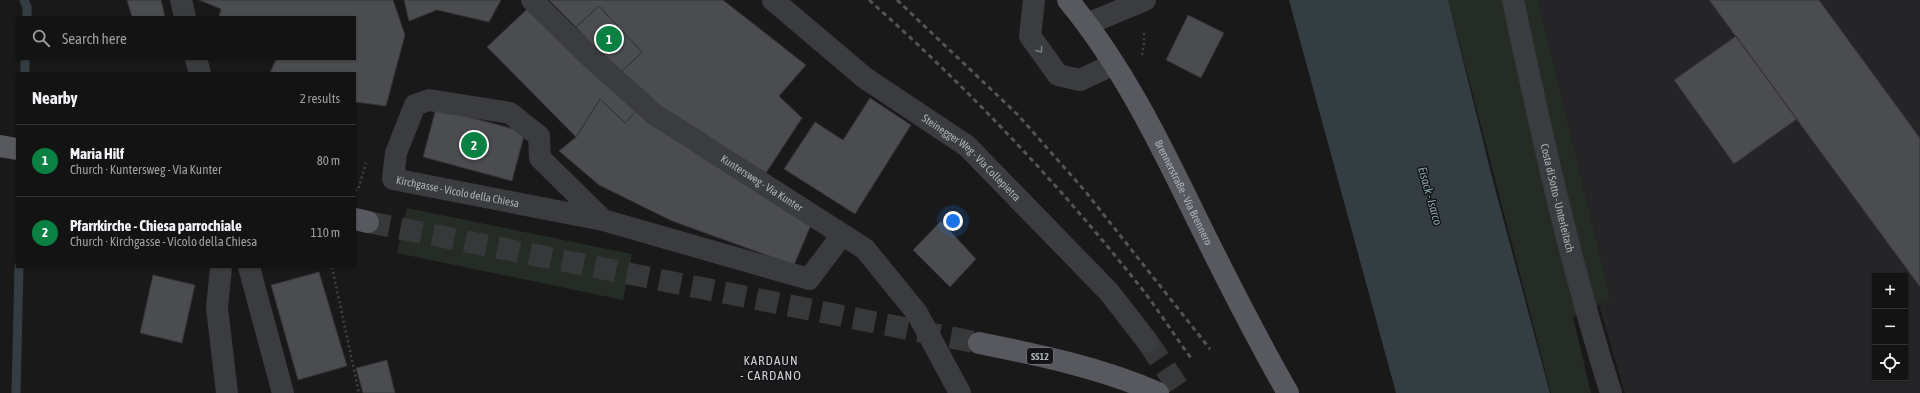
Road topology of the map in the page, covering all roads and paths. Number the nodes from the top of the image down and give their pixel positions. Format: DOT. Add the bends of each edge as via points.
graph roads {
  1 [pos="181,0"];
  2 [pos="532,0"];
  3 [pos="773,0"];
  4 [pos="1034,0"];
  5 [pos="1068,0"];
  6 [pos="1145,0"];
  7 [pos="1513,0"];
  8 [pos="185,16"];
  9 [pos="1087,24"];
  10 [pos="196,60"];
  11 [pos="1114,64"];
  12 [pos="200,72"];
  13 [pos="0,146"];
  14 [pos="16,149"];
  15 [pos="604,220"];
  16 [pos="842,234"];
  17 [pos="221,268"];
  18 [pos="249,268"];
  19 [pos="332,268"];
  20 [pos="1147,341"];
  21 [pos="979,343"];
  22 [pos="227,393"];
  23 [pos="283,393"];
  24 [pos="359,393"];
  25 [pos="960,393"];
  26 [pos="1158,393"];
  27 [pos="1288,393"];
  28 [pos="1610,393"];
  1 -- 8 [label="street"];
  2 -- 16 [label="street, Kuntersweg - Via Kunter" via="654,114"];
  3 -- 20 [label="street, Steinegger Weg - Via Collepietra" via="864,78 967,146 1109,292"];
  4 -- 11 [label="street, one-way" via="1030,36 1058,75 1080,80"];
  5 -- 9 [label="main road, Brennerstraße - Via Brennero"];
  6 -- 9 [label="street"];
  7 -- 28 [label="street, Costa di Sotto - Unterleitach" via="1583,303"];
  9 -- 11 [label="main road, Brennerstraße - Via Brennero"];
  10 -- 12 [label="street"];
  11 -- 27 [label="main road, Brennerstraße - Via Brennero" via="1154,132 1253,331"];
  13 -- 14 [label="main road"];
  15 -- 15 [label="street, Kirchgasse - Vicolo della Chiesa" via="540,158 539,136 510,113 429,100 415,105 396,153 393,179"];
  15 -- 16 [label="street, Kirchgasse - Vicolo della Chiesa" via="809,279"];
  16 -- 25 [label="street, Kuntersweg - Via Kunter" via="865,249 917,313"];
  17 -- 22 [label="street" via="217,308"];
  18 -- 23 [label="street"];
  19 -- 24 [label="path"];
  21 -- 26 [label="main road, SS12" via="1042,356 1100,372"];
}
